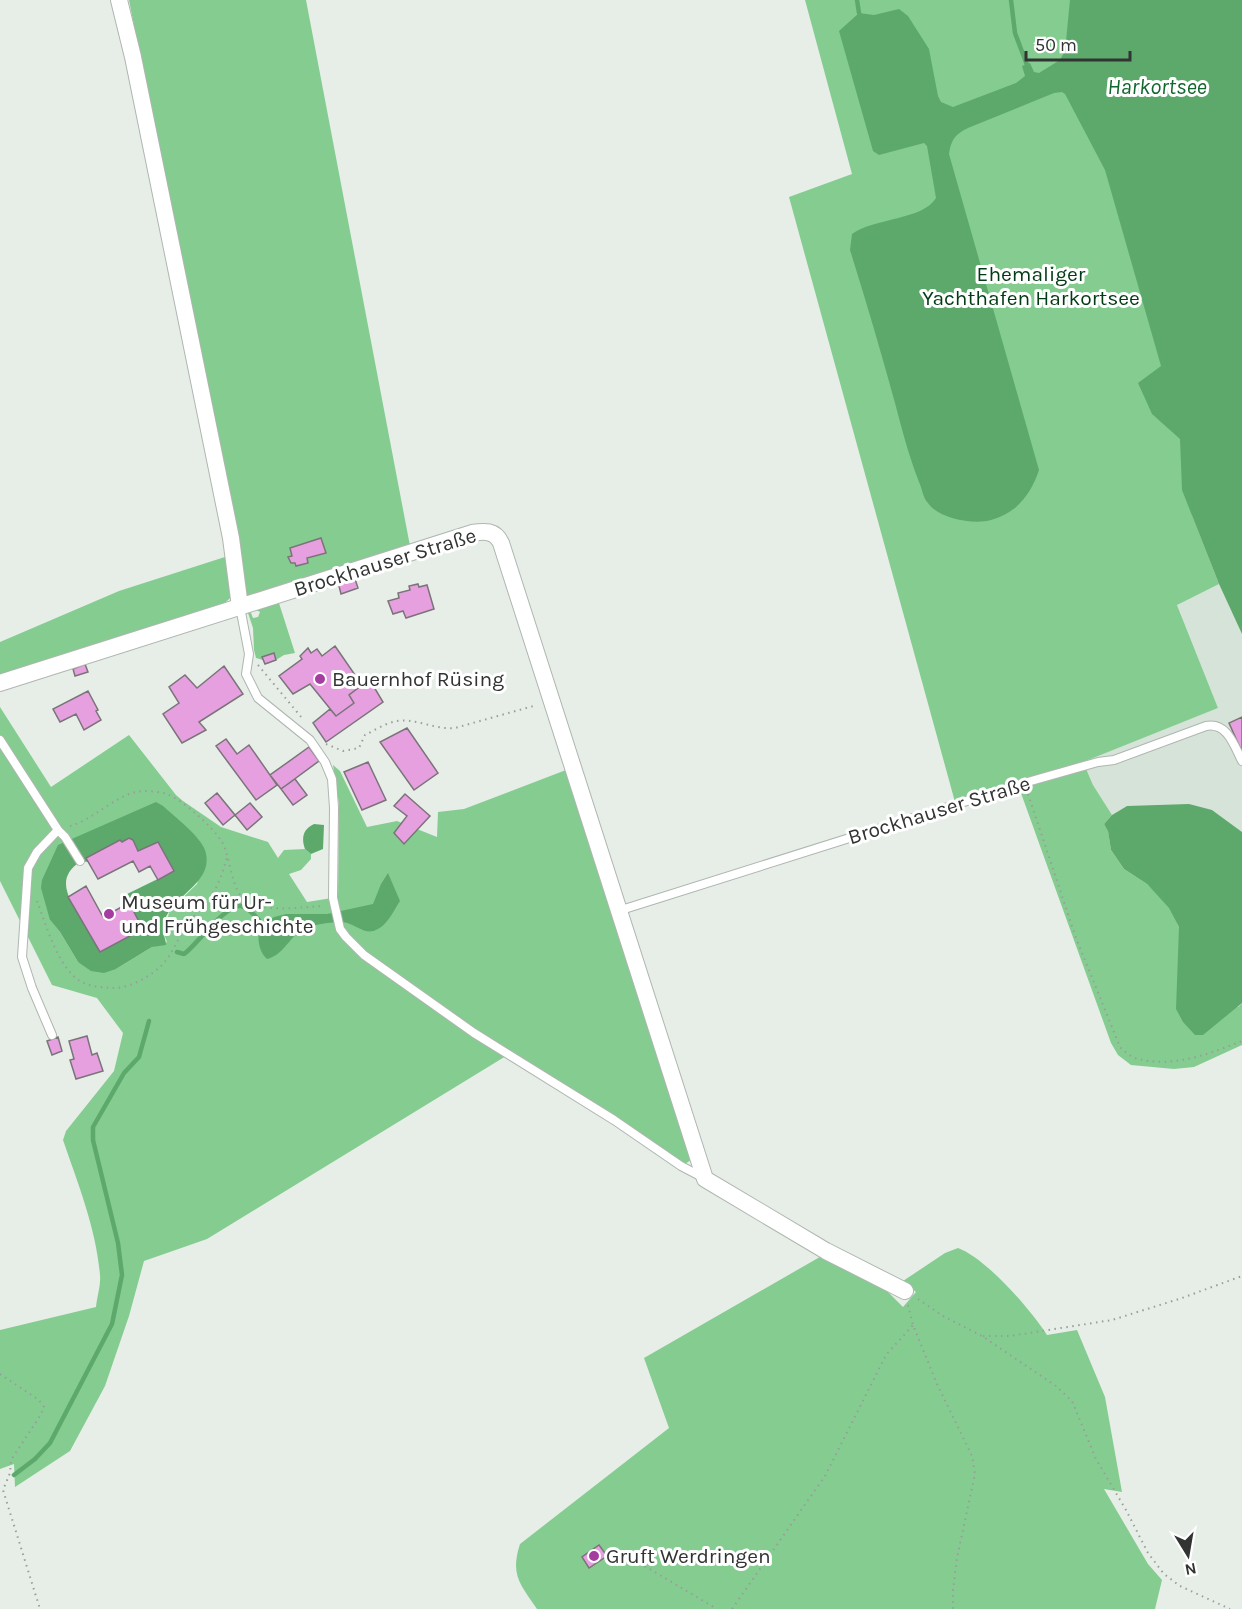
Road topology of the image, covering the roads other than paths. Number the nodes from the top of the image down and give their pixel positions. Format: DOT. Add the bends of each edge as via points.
graph roads {
  1 [pos="119,0"];
  2 [pos="240,607"];
  3 [pos="0,683"];
  4 [pos="0,740"];
  5 [pos="1242,761"];
  6 [pos="60,831"];
  7 [pos="80,861"];
  8 [pos="618,912"];
  9 [pos="52,1035"];
  10 [pos="705,1179"];
  11 [pos="905,1291"];
  1 -- 2 [label="street" via="231,538"];
  2 -- 3 [label="street, Brockhauser Straße"];
  2 -- 8 [label="street, Brockhauser Straße" via="472,533 494,534 501,543"];
  2 -- 10 [label="lane" via="249,654 246,674 258,698 310,740 332,779 332,877 340,929 364,955 474,1033"];
  4 -- 6 [label="lane"];
  5 -- 8 [label="lane, Brockhauser Straße" via="1226,730 1214,724 1114,760 1024,783"];
  6 -- 7 [label="lane"];
  6 -- 9 [label="lane" via="37,852 28,868 22,957"];
  8 -- 10 [label="street, Brockhauser Straße"];
  10 -- 11 [label="street" via="826,1251"];
}
